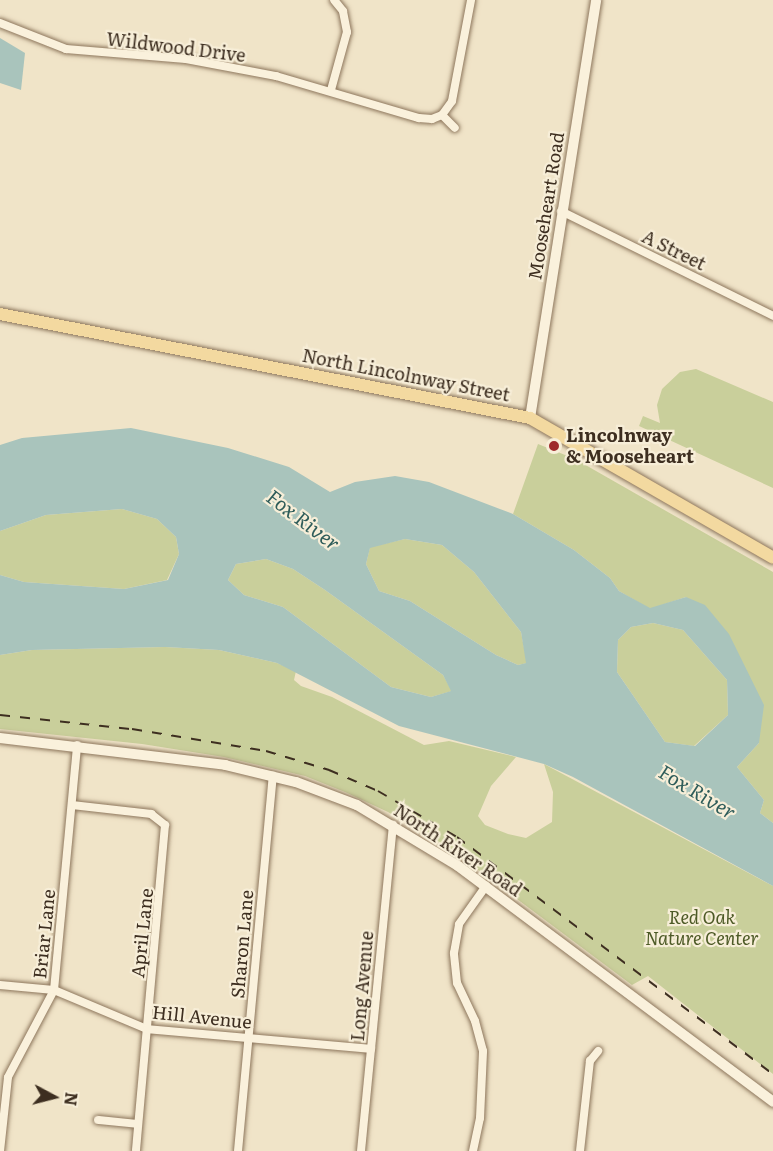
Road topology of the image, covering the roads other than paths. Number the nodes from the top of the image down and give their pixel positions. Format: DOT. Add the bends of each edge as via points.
graph roads {
  1 [pos="334,0"];
  2 [pos="471,0"];
  3 [pos="596,0"];
  4 [pos="0,23"];
  5 [pos="331,90"];
  6 [pos="442,115"];
  7 [pos="455,128"];
  8 [pos="561,211"];
  9 [pos="0,314"];
  10 [pos="773,316"];
  11 [pos="530,418"];
  12 [pos="773,558"];
  13 [pos="0,738"];
  14 [pos="77,745"];
  15 [pos="273,776"];
  16 [pos="72,805"];
  17 [pos="393,823"];
  18 [pos="486,886"];
  19 [pos="0,985"];
  20 [pos="54,990"];
  21 [pos="147,1029"];
  22 [pos="249,1037"];
  23 [pos="371,1049"];
  24 [pos="598,1051"];
  25 [pos="4,1077"];
  26 [pos="773,1102"];
  27 [pos="98,1120"];
  28 [pos="138,1124"];
  29 [pos="0,1151"];
  30 [pos="136,1151"];
  31 [pos="238,1151"];
  32 [pos="361,1151"];
  33 [pos="474,1151"];
  34 [pos="580,1151"];
  1 -- 5 [label="street" via="343,10 347,32"];
  2 -- 6 [label="street" via="452,101"];
  3 -- 8 [label="main road, Mooseheart Road"];
  4 -- 5 [label="street, Wildwood Drive" via="66,49 186,59"];
  5 -- 6 [label="street, Wildwood Drive" via="419,118"];
  6 -- 7 [label="street"];
  8 -- 10 [label="street, A Street"];
  8 -- 11 [label="main road, Mooseheart Road"];
  9 -- 11 [label="main road, North Lincolnway Street"];
  11 -- 12 [label="main road, North Lincolnway Street"];
  13 -- 14 [label="main road, North River Road"];
  14 -- 15 [label="main road, North River Road" via="200,761"];
  14 -- 16 [label="street, Briar Lane"];
  15 -- 17 [label="main road, North River Road" via="339,796"];
  15 -- 22 [label="street, Sharon Lane"];
  16 -- 20 [label="street, Briar Lane"];
  16 -- 21 [label="street, April Lane" via="160,818 166,835"];
  17 -- 18 [label="main road, North River Road"];
  17 -- 23 [label="street, Long Avenue"];
  18 -- 26 [label="main road, North River Road"];
  18 -- 33 [label="street" via="459,924 454,954 457,983 475,1021 483,1051 483,1095"];
  19 -- 20 [label="street, Hill Avenue"];
  20 -- 21 [label="street, Hill Avenue"];
  20 -- 25 [label="street, Briar Lane"];
  21 -- 22 [label="street, Hill Avenue"];
  21 -- 28 [label="street, April Lane"];
  22 -- 23 [label="street, Hill Avenue"];
  22 -- 31 [label="street, Sharon Lane"];
  23 -- 32 [label="street, Long Avenue"];
  24 -- 34 [label="street" via="590,1061"];
  25 -- 29 [label="street, Briar Lane"];
  27 -- 28 [label="street"];
  28 -- 30 [label="street, April Lane"];
}
